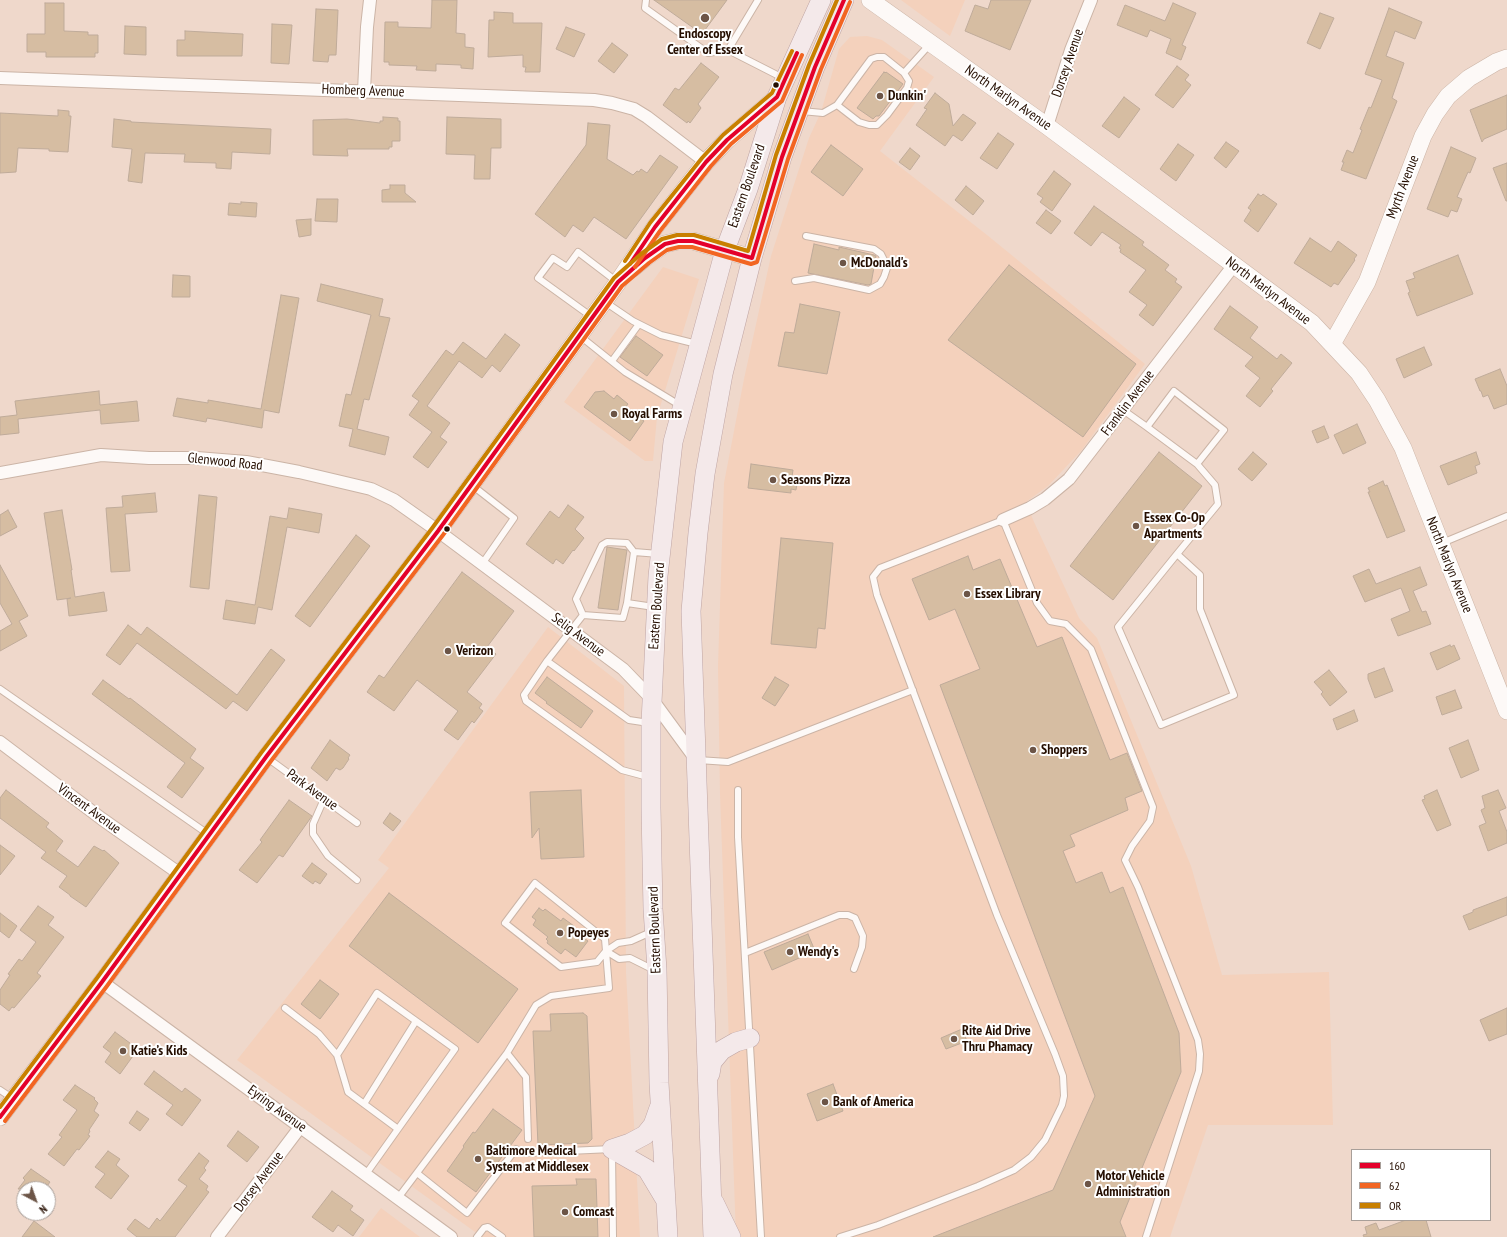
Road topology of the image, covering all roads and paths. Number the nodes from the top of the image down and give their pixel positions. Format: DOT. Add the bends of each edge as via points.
graph roads {
  1 [pos="370,0"];
  2 [pos="646,0"];
  3 [pos="758,0"];
  4 [pos="821,0"];
  5 [pos="844,0"];
  6 [pos="870,0"];
  7 [pos="1091,0"];
  8 [pos="931,43"];
  9 [pos="728,50"];
  10 [pos="1507,58"];
  11 [pos="904,73"];
  12 [pos="0,78"];
  13 [pos="786,79"];
  14 [pos="364,91"];
  15 [pos="777,98"];
  16 [pos="837,105"];
  17 [pos="799,111"];
  18 [pos="1047,126"];
  19 [pos="706,162"];
  20 [pos="806,236"];
  21 [pos="725,250"];
  22 [pos="752,258"];
  23 [pos="1234,265"];
  24 [pos="795,280"];
  25 [pos="618,282"];
  26 [pos="604,301"];
  27 [pos="592,317"];
  28 [pos="639,324"];
  29 [pos="579,336"];
  30 [pos="699,344"];
  31 [pos="1332,344"];
  32 [pos="612,361"];
  33 [pos="683,406"];
  34 [pos="1124,410"];
  35 [pos="1147,427"];
  36 [pos="1197,464"];
  37 [pos="0,473"];
  38 [pos="471,485"];
  39 [pos="1507,516"];
  40 [pos="1003,520"];
  41 [pos="438,531"];
  42 [pos="1440,543"];
  43 [pos="634,552"];
  44 [pos="661,554"];
  45 [pos="1177,554"];
  46 [pos="482,564"];
  47 [pos="627,603"];
  48 [pos="656,607"];
  49 [pos="583,615"];
  50 [pos="571,631"];
  51 [pos="547,661"];
  52 [pos="0,688"];
  53 [pos="913,690"];
  54 [pos="651,698"];
  55 [pos="1507,711"];
  56 [pos="651,723"];
  57 [pos="0,742"];
  58 [pos="266,757"];
  59 [pos="697,760"];
  60 [pos="651,777"];
  61 [pos="738,790"];
  62 [pos="324,799"];
  63 [pos="357,824"];
  64 [pos="209,835"];
  65 [pos="180,874"];
  66 [pos="357,880"];
  67 [pos="654,931"];
  68 [pos="606,951"];
  69 [pos="745,953"];
  70 [pos="854,969"];
  71 [pos="656,970"];
  72 [pos="102,982"];
  73 [pos="285,1008"];
  74 [pos="416,1021"];
  75 [pos="750,1038"];
  76 [pos="507,1053"];
  77 [pos="337,1055"];
  78 [pos="708,1081"];
  79 [pos="7,1094"];
  80 [pos="364,1104"];
  81 [pos="660,1104"];
  82 [pos="0,1117"];
  83 [pos="301,1126"];
  84 [pos="398,1129"];
  85 [pos="528,1138"];
  86 [pos="612,1149"];
  87 [pos="417,1173"];
  88 [pos="366,1174"];
  89 [pos="712,1197"];
  90 [pos="398,1198"];
  91 [pos="667,1202"];
  92 [pos="217,1237"];
  93 [pos="451,1237"];
  94 [pos="477,1237"];
  95 [pos="502,1237"];
  96 [pos="613,1237"];
  97 [pos="668,1237"];
  98 [pos="713,1237"];
  99 [pos="731,1237"];
  100 [pos="761,1237"];
  101 [pos="840,1237"];
  102 [pos="1146,1237"];
  1 -- 14 [label="street"];
  2 -- 9 [label="lane" via="645,8 708,53"];
  3 -- 9 [label="lane"];
  4 -- 13 [label="main road, Eastern Boulevard"];
  5 -- 17 [label="main road, Eastern Boulevard"];
  6 -- 8 [label="street, North Marlyn Avenue"];
  7 -- 18 [label="street, Dorsey Avenue" via="1071,50"];
  8 -- 11 [label="lane"];
  8 -- 18 [label="street, North Marlyn Avenue"];
  9 -- 13 [label="lane"];
  10 -- 31 [label="street, Myrth Avenue" via="1470,78 1448,96 1435,114 1423,136 1367,282"];
  11 -- 16 [label="lane" via="884,57 871,59"];
  11 -- 16 [label="lane" via="909,81 907,88 877,125 859,122"];
  12 -- 14 [label="street, Homberg Avenue"];
  13 -- 15 [label="main road, Eastern Boulevard"];
  14 -- 19 [label="street, Homberg Avenue" via="554,98 612,103 634,109 647,117"];
  15 -- 19 [label="street" via="727,140"];
  15 -- 21 [label="main road, Eastern Boulevard" via="748,189"];
  16 -- 17 [label="lane" via="823,113"];
  17 -- 22 [label="main road, Eastern Boulevard" via="778,170"];
  18 -- 23 [label="street, North Marlyn Avenue"];
  19 -- 25 [label="street" via="655,227"];
  20 -- 24 [label="lane" via="874,249 881,254 887,268 880,284 869,290 814,278"];
  21 -- 22 [label="street"];
  21 -- 25 [label="street" via="693,241 665,244"];
  21 -- 30 [label="main road, Eastern Boulevard"];
  22 -- 59 [label="main road, Eastern Boulevard" via="723,374 704,474 691,611"];
  23 -- 31 [label="street, North Marlyn Avenue" via="1312,323"];
  23 -- 34 [label="street, Franklin Avenue"];
  25 -- 26 [label="street"];
  25 -- 27 [label="lane" via="578,252 567,267 553,258 538,278"];
  26 -- 27 [label="street"];
  26 -- 28 [label="lane"];
  27 -- 29 [label="street"];
  28 -- 30 [label="lane" via="661,335"];
  28 -- 32 [label="lane"];
  29 -- 32 [label="lane"];
  29 -- 38 [label="street"];
  30 -- 33 [label="main road, Eastern Boulevard"];
  31 -- 42 [label="street, North Marlyn Avenue" via="1359,373 1391,423"];
  32 -- 33 [label="lane" via="625,372"];
  33 -- 44 [label="main road, Eastern Boulevard" via="673,442"];
  34 -- 35 [label="lane"];
  34 -- 40 [label="street, Franklin Avenue" via="1069,479 1045,499"];
  35 -- 36 [label="lane"];
  35 -- 36 [label="lane" via="1174,391 1224,430"];
  36 -- 45 [label="lane" via="1215,485 1218,504"];
  37 -- 41 [label="street, Glenwood Road" via="101,455 246,462 371,489 394,500"];
  38 -- 41 [label="street"];
  38 -- 46 [label="lane" via="514,518"];
  39 -- 42 [label="lane"];
  40 -- 53 [label="lane" via="880,568 873,577 877,595"];
  40 -- 102 [label="lane" via="1037,603 1050,621 1066,624 1091,649 1153,806 1150,821 1132,846 1126,860 1198,1040 1200,1054 1199,1071"];
  41 -- 46 [label="street, Selig Avenue"];
  41 -- 58 [label="street"];
  42 -- 55 [label="street, North Marlyn Avenue"];
  43 -- 44 [label="lane"];
  43 -- 47 [label="lane"];
  43 -- 49 [label="lane" via="627,543 607,542 602,545 576,599"];
  44 -- 48 [label="main road, Eastern Boulevard"];
  45 -- 45 [label="lane" via="1200,574 1200,609 1234,695 1161,725 1118,627"];
  46 -- 50 [label="street, Selig Avenue"];
  47 -- 48 [label="lane"];
  47 -- 49 [label="lane" via="623,618"];
  48 -- 54 [label="main road, Eastern Boulevard"];
  49 -- 50 [label="lane"];
  50 -- 51 [label="lane"];
  50 -- 54 [label="street, Selig Avenue" via="623,669"];
  51 -- 56 [label="lane" via="629,720"];
  51 -- 60 [label="lane" via="524,695 526,701 622,770"];
  52 -- 64 [label="lane"];
  53 -- 59 [label="lane" via="728,762"];
  53 -- 101 [label="lane" via="1008,944 1055,1054 1063,1076 1064,1096 1062,1106 1045,1140 1031,1157 1014,1170 878,1225"];
  54 -- 56 [label="main road, Eastern Boulevard"];
  54 -- 59 [label="street, Selig Avenue"];
  56 -- 60 [label="main road, Eastern Boulevard"];
  57 -- 65 [label="street, Vincent Avenue"];
  58 -- 62 [label="lane, Park Avenue"];
  58 -- 64 [label="street"];
  59 -- 78 [label="main road, Eastern Boulevard"];
  60 -- 67 [label="main road, Eastern Boulevard"];
  61 -- 69 [label="lane" via="738,837"];
  62 -- 63 [label="lane, Park Avenue"];
  62 -- 66 [label="lane" via="313,824 313,834 328,856"];
  64 -- 65 [label="street"];
  65 -- 72 [label="street"];
  67 -- 68 [label="lane" via="632,941 618,943"];
  67 -- 71 [label="main road, Eastern Boulevard"];
  68 -- 68 [label="lane" via="605,939 535,883 505,922 561,967 597,962"];
  68 -- 71 [label="lane" via="619,959 630,958"];
  68 -- 76 [label="lane" via="609,988 551,996 536,1006"];
  69 -- 70 [label="lane" via="839,915 848,915 855,918 863,936"];
  69 -- 75 [label="lane"];
  71 -- 81 [label="main road, Eastern Boulevard"];
  72 -- 79 [label="street"];
  72 -- 83 [label="street, Eyring Avenue"];
  73 -- 77 [label="lane" via="319,1034"];
  74 -- 77 [label="lane" via="377,993"];
  74 -- 80 [label="lane"];
  74 -- 84 [label="lane" via="455,1049"];
  75 -- 78 [label="main road" via="722,1050 712,1062"];
  75 -- 100 [label="lane"];
  76 -- 85 [label="lane" via="526,1077"];
  76 -- 87 [label="lane"];
  77 -- 80 [label="lane" via="348,1092"];
  78 -- 89 [label="main road, Eastern Boulevard"];
  79 -- 82 [label="street"];
  80 -- 84 [label="lane"];
  81 -- 86 [label="main road" via="653,1125 645,1135"];
  81 -- 91 [label="main road, Eastern Boulevard"];
  83 -- 88 [label="street, Eyring Avenue"];
  83 -- 92 [label="street, Dorsey Avenue"];
  84 -- 88 [label="lane"];
  86 -- 87 [label="lane" via="524,1153 516,1149 467,1213"];
  86 -- 91 [label="main road" via="647,1169"];
  86 -- 96 [label="lane"];
  87 -- 90 [label="lane"];
  88 -- 90 [label="street, Eyring Avenue"];
  89 -- 98 [label="main road, Eastern Boulevard"];
  89 -- 99 [label="main road"];
  90 -- 93 [label="street, Eyring Avenue"];
  91 -- 97 [label="main road, Eastern Boulevard"];
  94 -- 95 [label="lane" via="488,1227"];
}
